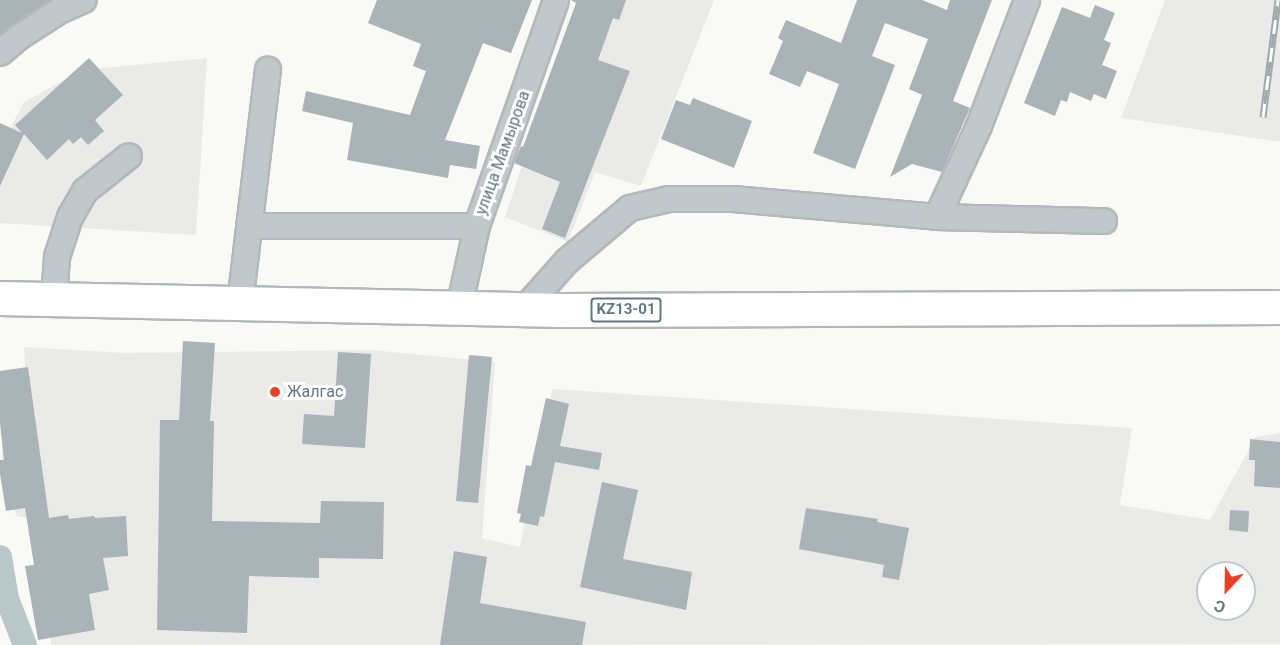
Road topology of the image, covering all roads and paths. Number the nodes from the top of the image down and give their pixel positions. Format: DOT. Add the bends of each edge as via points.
graph roads {
  1 [pos="84,0"];
  2 [pos="556,0"];
  3 [pos="1027,0"];
  4 [pos="0,54"];
  5 [pos="268,70"];
  6 [pos="129,156"];
  7 [pos="937,217"];
  8 [pos="1104,221"];
  9 [pos="249,226"];
  10 [pos="477,226"];
  11 [pos="0,298"];
  12 [pos="54,299"];
  13 [pos="240,304"];
  14 [pos="459,308"];
  15 [pos="525,308"];
  16 [pos="1266,308"];
  1 -- 4 [label="street" via="59,11"];
  2 -- 10 [label="street, улица Мамырова"];
  3 -- 7 [label="street" via="979,126"];
  5 -- 9 [label="street"];
  6 -- 12 [label="street" via="85,191 70,217 57,257"];
  7 -- 8 [label="street"];
  7 -- 15 [label="street" via="733,199 669,199 630,208 567,261"];
  9 -- 10 [label="street"];
  9 -- 13 [label="street"];
  10 -- 14 [label="street, улица Мамырова"];
  11 -- 12 [label="highway, KZ13-01"];
  12 -- 13 [label="highway, KZ13-01"];
  13 -- 14 [label="highway, KZ13-01"];
  14 -- 15 [label="highway, KZ13-01"];
  15 -- 16 [label="highway, KZ13-01"];
}
